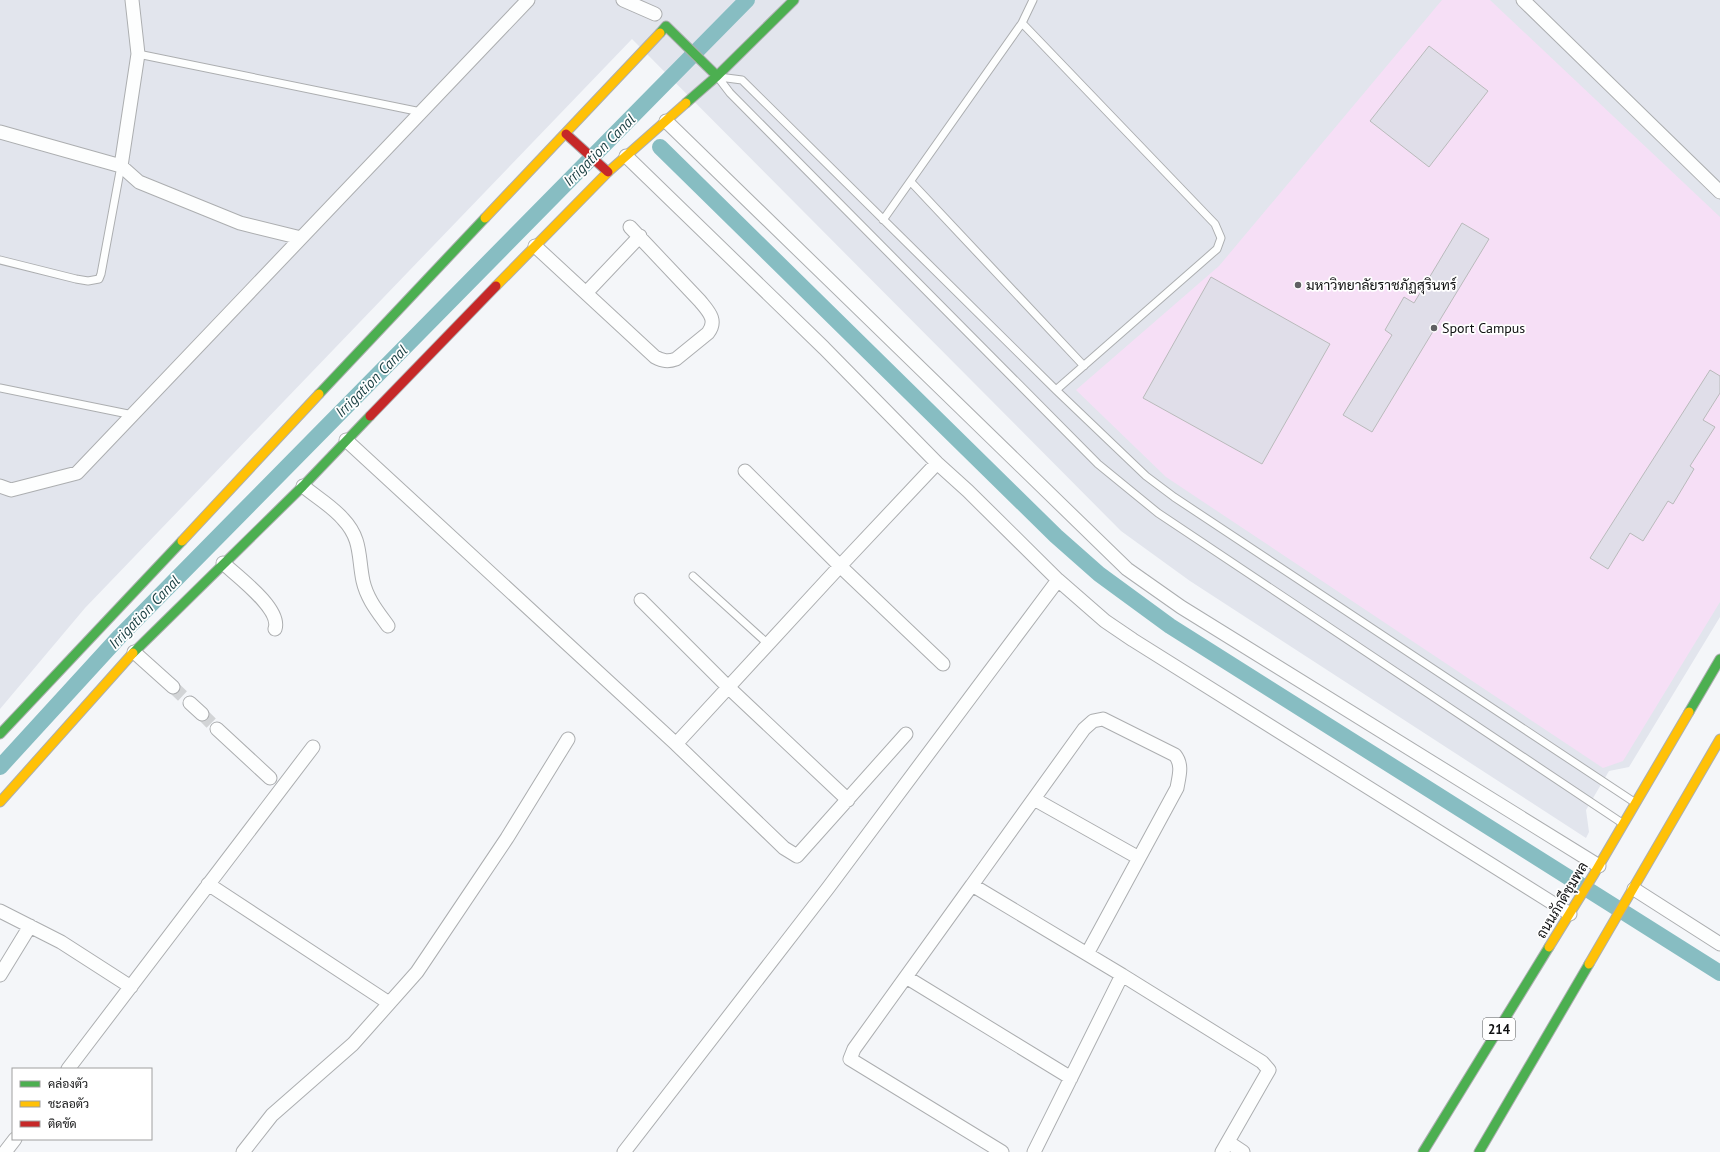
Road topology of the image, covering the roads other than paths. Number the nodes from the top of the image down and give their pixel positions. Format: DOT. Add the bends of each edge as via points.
graph roads {
  1 [pos="132,0"];
  2 [pos="528,0"];
  3 [pos="623,0"];
  4 [pos="648,0"];
  5 [pos="794,0"];
  6 [pos="1033,0"];
  7 [pos="1523,0"];
  8 [pos="655,14"];
  9 [pos="1022,23"];
  10 [pos="666,26"];
  11 [pos="138,54"];
  12 [pos="717,76"];
  13 [pos="421,112"];
  14 [pos="666,121"];
  15 [pos="0,132"];
  16 [pos="566,134"];
  17 [pos="626,156"];
  18 [pos="122,166"];
  19 [pos="608,172"];
  20 [pos="911,182"];
  21 [pos="1719,190"];
  22 [pos="883,220"];
  23 [pos="301,238"];
  24 [pos="535,246"];
  25 [pos="0,260"];
  26 [pos="586,292"];
  27 [pos="1084,366"];
  28 [pos="0,388"];
  29 [pos="1056,390"];
  30 [pos="133,415"];
  31 [pos="346,440"];
  32 [pos="937,463"];
  33 [pos="745,471"];
  34 [pos="0,486"];
  35 [pos="303,486"];
  36 [pos="223,563"];
  37 [pos="840,566"];
  38 [pos="693,576"];
  39 [pos="1058,580"];
  40 [pos="641,600"];
  41 [pos="388,626"];
  42 [pos="275,629"];
  43 [pos="768,644"];
  44 [pos="134,652"];
  45 [pos="1720,659"];
  46 [pos="943,664"];
  47 [pos="173,687"];
  48 [pos="728,687"];
  49 [pos="190,703"];
  50 [pos="202,714"];
  51 [pos="217,728"];
  52 [pos="0,734"];
  53 [pos="906,734"];
  54 [pos="1720,738"];
  55 [pos="568,739"];
  56 [pos="676,744"];
  57 [pos="313,747"];
  58 [pos="270,778"];
  59 [pos="1034,799"];
  60 [pos="848,800"];
  61 [pos="0,802"];
  62 [pos="1636,804"];
  63 [pos="1624,824"];
  64 [pos="1139,858"];
  65 [pos="1596,870"];
  66 [pos="208,884"];
  67 [pos="972,885"];
  68 [pos="1630,894"];
  69 [pos="1572,910"];
  70 [pos="0,911"];
  71 [pos="30,926"];
  72 [pos="1720,944"];
  73 [pos="1087,954"];
  74 [pos="0,975"];
  75 [pos="1122,975"];
  76 [pos="906,977"];
  77 [pos="131,987"];
  78 [pos="389,1003"];
  79 [pos="69,1068"];
  80 [pos="1071,1078"];
  81 [pos="14,1140"];
  82 [pos="1225,1147"];
  83 [pos="5,1152"];
  84 [pos="243,1152"];
  85 [pos="624,1152"];
  86 [pos="1002,1152"];
  87 [pos="1034,1152"];
  88 [pos="1243,1152"];
  89 [pos="1423,1152"];
  90 [pos="1479,1152"];
  1 -- 11 [label="street"];
  2 -- 13 [label="street"];
  3 -- 8 [label="street"];
  4 -- 8 [label="street"];
  5 -- 12 [label="street"];
  6 -- 9 [label="lane"];
  7 -- 21 [label="street"];
  8 -- 10 [label="street"];
  9 -- 20 [label="lane"];
  9 -- 27 [label="lane" via="1215,224 1221,238 1217,249"];
  10 -- 12 [label="street"];
  10 -- 16 [label="street"];
  11 -- 13 [label="lane"];
  11 -- 18 [label="street"];
  12 -- 14 [label="street"];
  12 -- 22 [label="lane" via="742,80"];
  12 -- 63 [label="lane" via="730,93 1092,458 1158,513"];
  13 -- 23 [label="street"];
  14 -- 17 [label="street"];
  14 -- 65 [label="street" via="1127,569 1181,607"];
  15 -- 18 [label="street"];
  16 -- 19 [label="street"];
  16 -- 52 [label="street"];
  17 -- 19 [label="street"];
  17 -- 32 [label="street" via="824,348"];
  18 -- 23 [label="street" via="140,182 240,223"];
  18 -- 25 [label="lane" via="99,279 76,279"];
  19 -- 24 [label="street"];
  20 -- 22 [label="lane"];
  20 -- 27 [label="lane"];
  22 -- 29 [label="lane"];
  23 -- 30 [label="street"];
  24 -- 26 [label="street"];
  24 -- 31 [label="street"];
  26 -- 26 [label="street" via="635,232 700,301 710,314 712,327 676,359 664,361 656,357"];
  27 -- 29 [label="lane"];
  28 -- 30 [label="lane"];
  29 -- 62 [label="lane" via="1146,476 1174,497"];
  30 -- 34 [label="street" via="77,474 11,490"];
  31 -- 35 [label="street"];
  31 -- 56 [label="street"];
  32 -- 37 [label="street"];
  32 -- 39 [label="street"];
  33 -- 37 [label="street"];
  35 -- 36 [label="street"];
  35 -- 41 [label="street" via="344,519 353,533 360,553 363,582 371,604"];
  36 -- 42 [label="street" via="267,604 276,619"];
  36 -- 44 [label="street"];
  37 -- 43 [label="street"];
  37 -- 46 [label="street"];
  38 -- 43 [label="lane"];
  39 -- 69 [label="street" via="1105,621 1133,640"];
  39 -- 85 [label="street" via="828,888"];
  40 -- 48 [label="street"];
  43 -- 48 [label="street"];
  44 -- 47 [label="street"];
  44 -- 61 [label="street"];
  45 -- 62 [label="street, ถนนภักดีชุมพล / 214"];
  48 -- 56 [label="street"];
  48 -- 60 [label="street"];
  49 -- 50 [label="street"];
  51 -- 58 [label="street"];
  53 -- 60 [label="street"];
  54 -- 68 [label="street"];
  55 -- 78 [label="street" via="507,838 426,960"];
  56 -- 60 [label="street" via="794,856 798,856"];
  57 -- 66 [label="street"];
  59 -- 64 [label="street"];
  59 -- 64 [label="street" via="1084,729 1093,721 1103,719 1175,755 1179,760 1180,771 1177,788"];
  59 -- 67 [label="street"];
  62 -- 63 [label="street, ถนนภักดีชุมพล / 214"];
  63 -- 65 [label="street, ถนนภักดีชุมพล / 214"];
  64 -- 73 [label="street"];
  65 -- 69 [label="street, ถนนภักดีชุมพล / 214"];
  66 -- 77 [label="street"];
  66 -- 78 [label="street"];
  67 -- 73 [label="street"];
  67 -- 76 [label="street"];
  68 -- 72 [label="street"];
  68 -- 90 [label="street"];
  69 -- 89 [label="street, ถนนภักดีชุมพล / 214"];
  70 -- 71 [label="street"];
  71 -- 74 [label="street"];
  71 -- 77 [label="street" via="61,942"];
  73 -- 75 [label="street"];
  75 -- 80 [label="street"];
  75 -- 82 [label="street" via="1262,1062 1269,1070"];
  76 -- 80 [label="street"];
  76 -- 86 [label="street" via="854,1049 850,1059"];
  77 -- 79 [label="street"];
  78 -- 84 [label="street" via="353,1044 272,1115"];
  80 -- 87 [label="street"];
  81 -- 83 [label="street"];
  82 -- 88 [label="street"];
}
